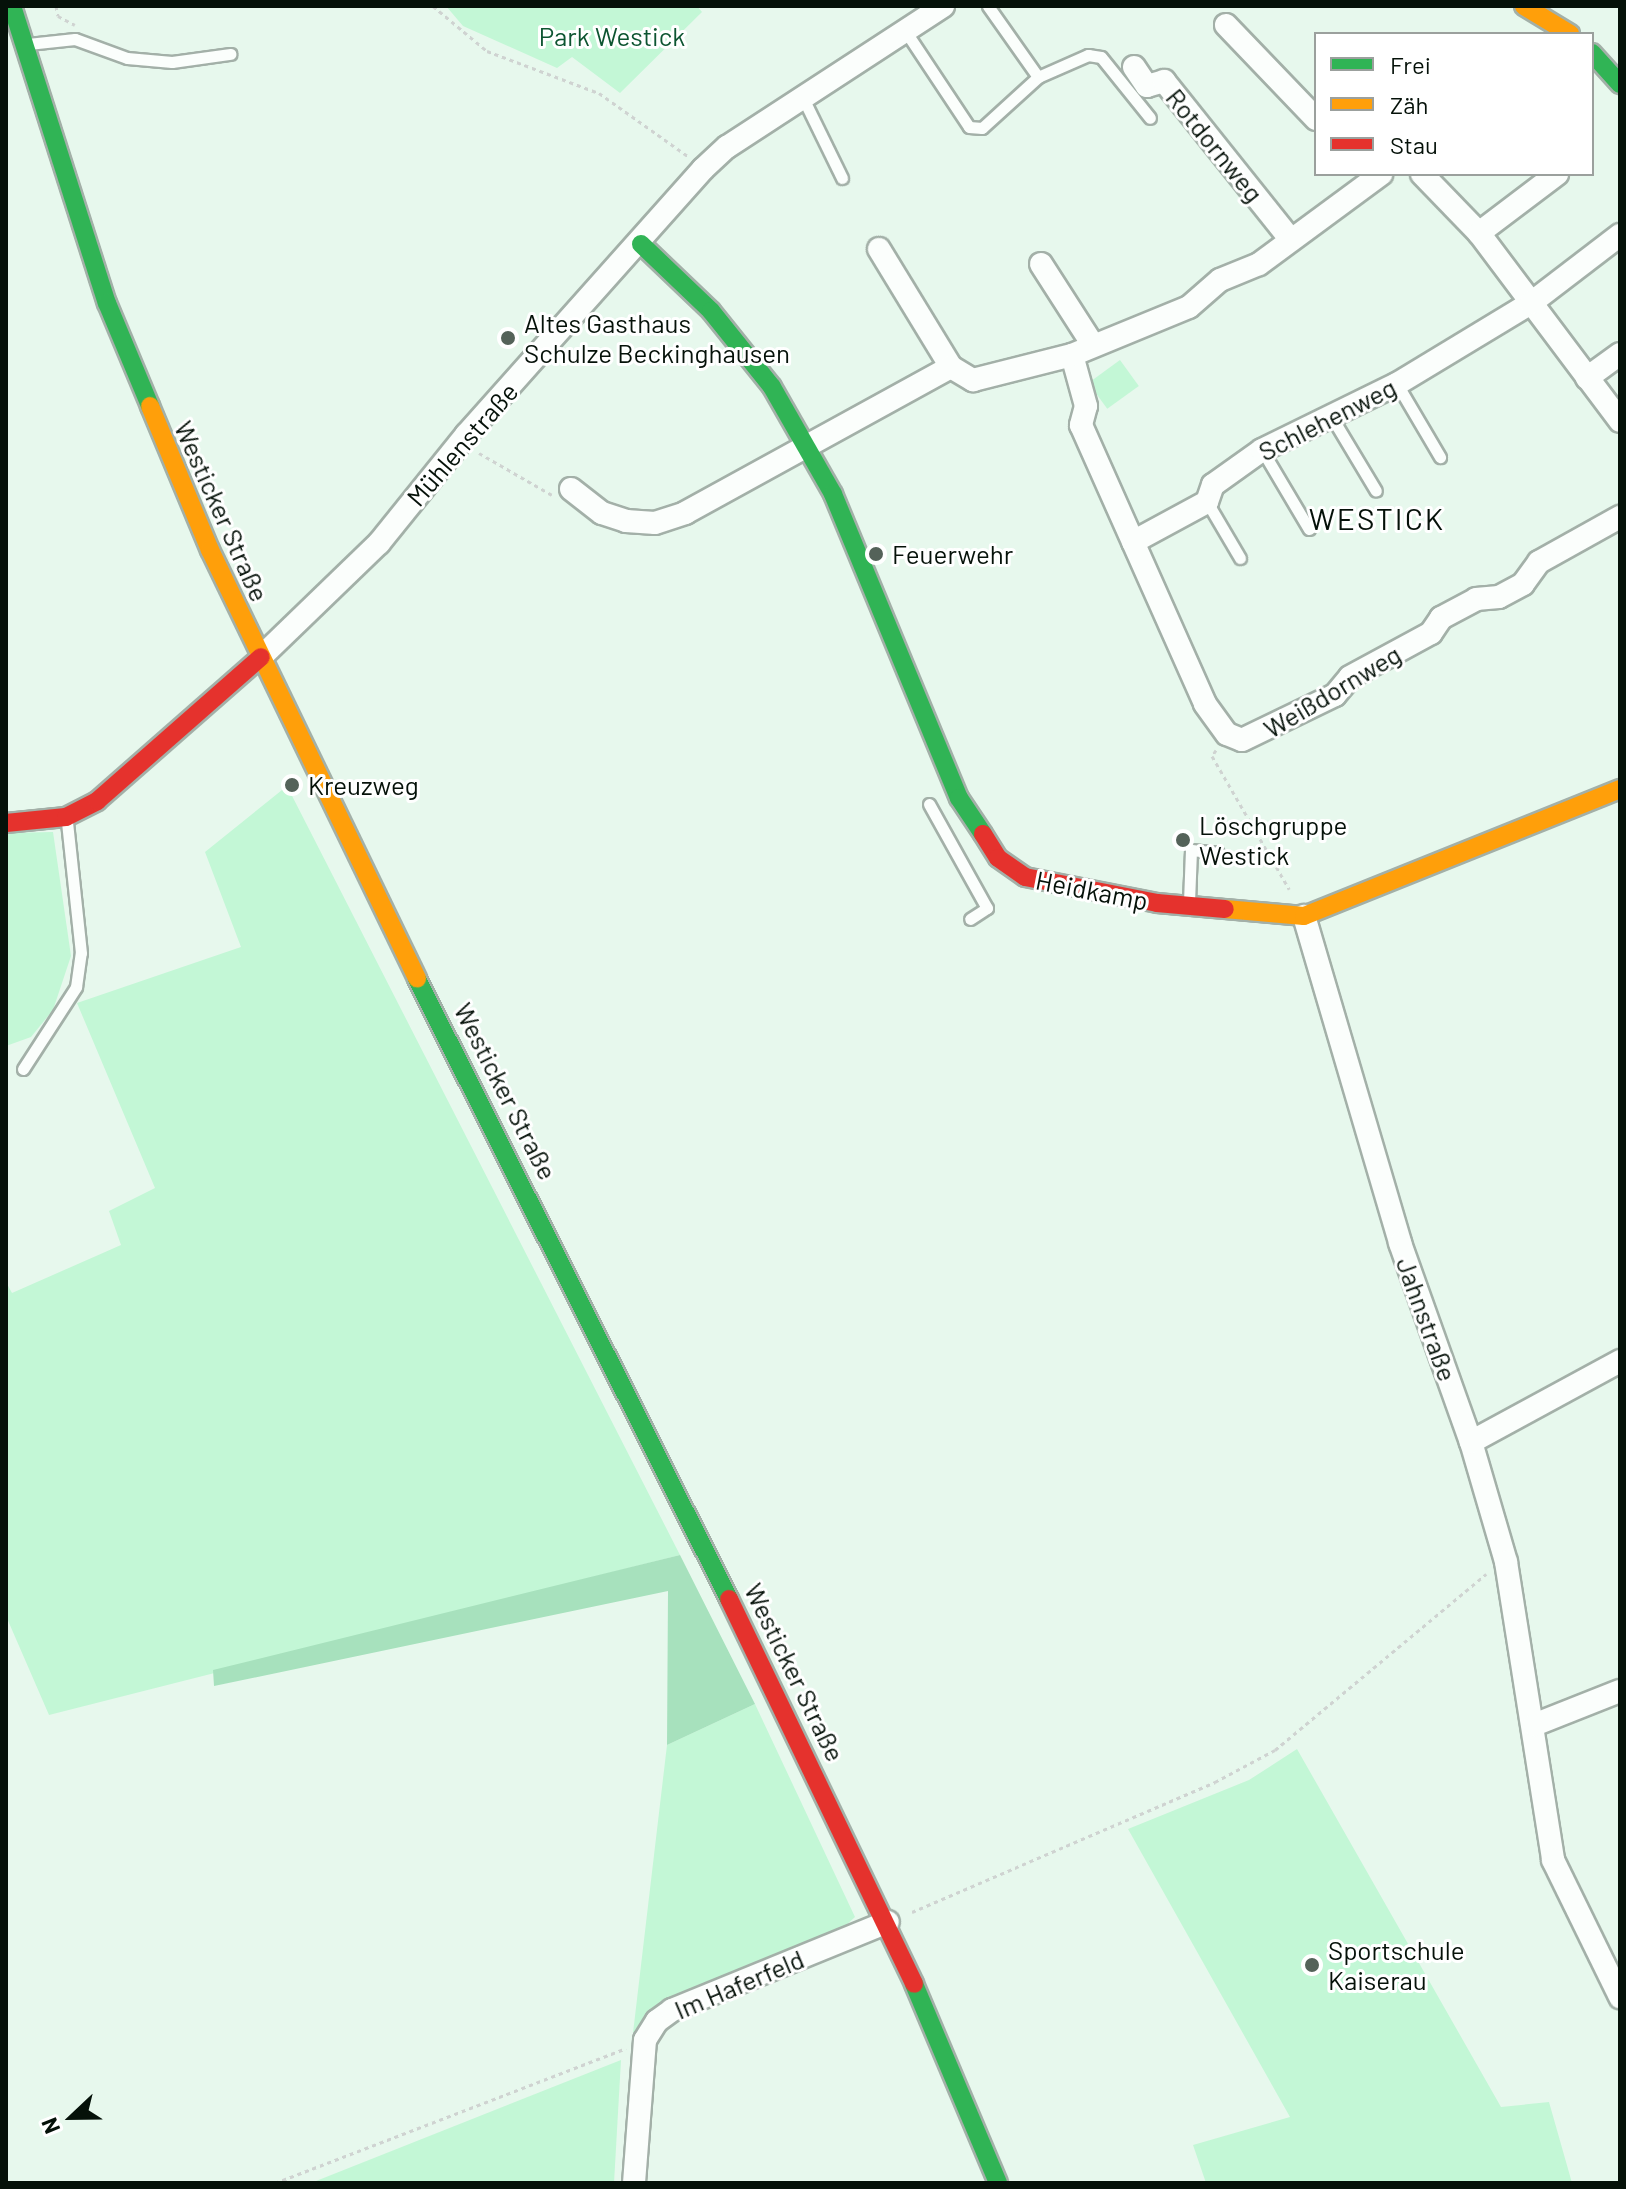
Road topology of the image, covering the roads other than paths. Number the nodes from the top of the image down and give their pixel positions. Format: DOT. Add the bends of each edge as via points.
graph roads {
  1 [pos="12,6"];
  2 [pos="943,6"];
  3 [pos="988,6"];
  4 [pos="1524,6"];
  5 [pos="1226,25"];
  6 [pos="906,32"];
  7 [pos="1567,32"];
  8 [pos="24,44"];
  9 [pos="230,54"];
  10 [pos="1594,55"];
  11 [pos="1134,67"];
  12 [pos="1038,77"];
  13 [pos="1620,84"];
  14 [pos="803,98"];
  15 [pos="1314,117"];
  16 [pos="1150,118"];
  17 [pos="1375,176"];
  18 [pos="1424,176"];
  19 [pos="1554,176"];
  20 [pos="842,178"];
  21 [pos="1479,233"];
  22 [pos="1620,235"];
  23 [pos="1290,239"];
  24 [pos="641,244"];
  25 [pos="879,249"];
  26 [pos="1041,264"];
  27 [pos="1531,303"];
  28 [pos="1093,345"];
  29 [pos="1620,354"];
  30 [pos="1072,355"];
  31 [pos="951,367"];
  32 [pos="1587,378"];
  33 [pos="1397,384"];
  34 [pos="1330,415"];
  35 [pos="1620,421"];
  36 [pos="808,446"];
  37 [pos="1262,450"];
  38 [pos="1440,457"];
  39 [pos="571,489"];
  40 [pos="1376,491"];
  41 [pos="1207,502"];
  42 [pos="1620,517"];
  43 [pos="1309,529"];
  44 [pos="1133,542"];
  45 [pos="1240,558"];
  46 [pos="261,657"];
  47 [pos="1620,789"];
  48 [pos="929,804"];
  49 [pos="66,817"];
  50 [pos="6,823"];
  51 [pos="978,833"];
  52 [pos="952,849"];
  53 [pos="1218,853"];
  54 [pos="1189,907"];
  55 [pos="1304,916"];
  56 [pos="970,919"];
  57 [pos="23,1069"];
  58 [pos="1620,1361"];
  59 [pos="1471,1442"];
  60 [pos="1620,1691"];
  61 [pos="1534,1725"];
  62 [pos="888,1922"];
  63 [pos="1620,1997"];
  64 [pos="634,2183"];
  65 [pos="998,2183"];
  1 -- 8 [label="street, Westicker Straße"];
  2 -- 6 [label="street, Mühlenstraße"];
  3 -- 12 [label="lane"];
  4 -- 7 [label="street"];
  5 -- 15 [label="street"];
  6 -- 12 [label="lane" via="969,127 982,128 1000,115"];
  6 -- 14 [label="street, Mühlenstraße"];
  8 -- 9 [label="lane" via="75,39 127,58 172,62"];
  8 -- 46 [label="street, Westicker Straße" via="107,303 145,402"];
  10 -- 13 [label="street"];
  11 -- 23 [label="street, Rotdornweg" via="1147,86 1164,81"];
  12 -- 16 [label="lane" via="1081,55 1097,54"];
  14 -- 20 [label="lane"];
  14 -- 24 [label="street, Mühlenstraße" via="727,147"];
  17 -- 23 [label="street"];
  18 -- 21 [label="street"];
  19 -- 21 [label="street"];
  21 -- 27 [label="street"];
  22 -- 27 [label="street"];
  23 -- 28 [label="street" via="1259,264 1220,280 1189,307"];
  24 -- 36 [label="street, Heidkamp" via="739,343"];
  24 -- 46 [label="street, Mühlenstraße" via="461,441 354,570"];
  25 -- 31 [label="street"];
  26 -- 28 [label="street"];
  27 -- 32 [label="street"];
  27 -- 33 [label="street, Schlehenweg"];
  28 -- 30 [label="street"];
  29 -- 32 [label="street"];
  30 -- 31 [label="street" via="973,380"];
  30 -- 44 [label="street, Weißdornweg" via="1086,406 1081,425"];
  31 -- 36 [label="street"];
  32 -- 35 [label="street"];
  33 -- 34 [label="street, Schlehenweg"];
  33 -- 38 [label="lane"];
  34 -- 37 [label="street, Schlehenweg"];
  34 -- 40 [label="lane"];
  36 -- 39 [label="street" via="685,513 655,523 602,513"];
  36 -- 51 [label="street, Heidkamp"];
  37 -- 41 [label="street, Schlehenweg" via="1213,485"];
  37 -- 43 [label="lane"];
  41 -- 44 [label="street, Schlehenweg"];
  41 -- 45 [label="lane"];
  42 -- 44 [label="street, Weißdornweg" via="1539,562 1523,584 1441,618 1431,633 1350,677 1322,702 1242,740 1227,734 1205,704"];
  46 -- 49 [label="street, Mühlenstraße" via="123,783"];
  46 -- 62 [label="street, Westicker Straße"];
  47 -- 55 [label="street, Heidkamp"];
  48 -- 52 [label="lane"];
  49 -- 50 [label="street, Mühlenstraße"];
  49 -- 57 [label="lane" via="81,953 76,987"];
  51 -- 52 [label="lane"];
  51 -- 54 [label="street, Heidkamp" via="998,858 1025,877"];
  52 -- 56 [label="lane" via="987,908"];
  53 -- 54 [label="lane" via="1191,850"];
  54 -- 55 [label="street, Heidkamp"];
  55 -- 59 [label="street, Jahnstraße" via="1400,1243"];
  58 -- 59 [label="street"];
  59 -- 61 [label="street, Jahnstraße" via="1506,1562"];
  60 -- 61 [label="street"];
  61 -- 63 [label="street, Jahnstraße" via="1553,1860"];
  62 -- 64 [label="street, Im Haferfeld" via="672,2010 645,2040"];
  62 -- 65 [label="street, Westicker Straße"];
}
